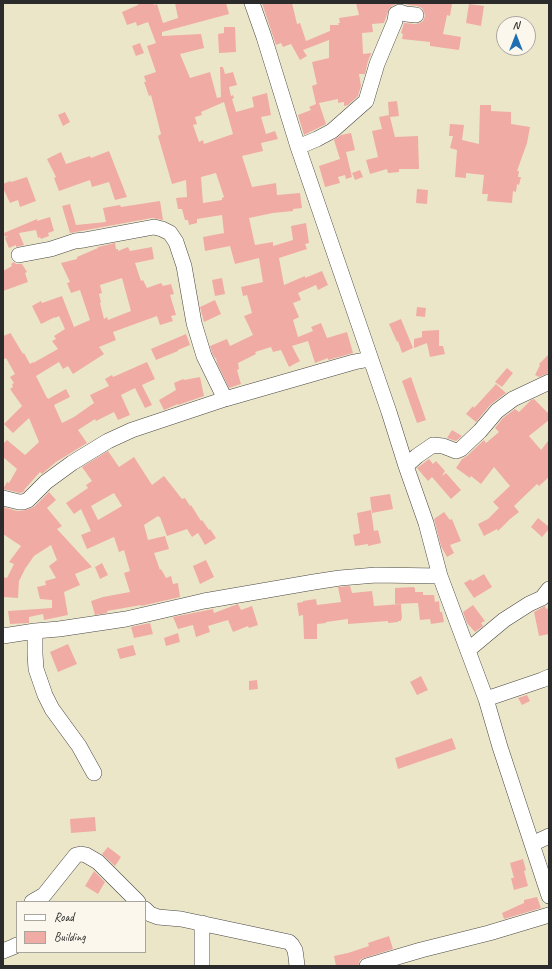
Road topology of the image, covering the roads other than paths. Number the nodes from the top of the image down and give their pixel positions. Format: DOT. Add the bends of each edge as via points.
graph roads {
  1 [pos="252,3"];
  2 [pos="416,15"];
  3 [pos="298,147"];
  4 [pos="19,255"];
  5 [pos="370,359"];
  6 [pos="549,382"];
  7 [pos="224,399"];
  8 [pos="406,466"];
  9 [pos="3,498"];
  10 [pos="440,576"];
  11 [pos="549,589"];
  12 [pos="35,631"];
  13 [pos="3,636"];
  14 [pos="468,650"];
  15 [pos="549,677"];
  16 [pos="486,699"];
  17 [pos="94,773"];
  18 [pos="549,836"];
  19 [pos="532,844"];
  20 [pos="549,896"];
  21 [pos="34,901"];
  22 [pos="137,901"];
  23 [pos="146,910"];
  24 [pos="549,916"];
  25 [pos="202,923"];
  26 [pos="16,946"];
  27 [pos="3,951"];
  28 [pos="202,966"];
  29 [pos="297,966"];
  30 [pos="367,966"];
  1 -- 3 [label="street"];
  2 -- 3 [label="street" via="400,12 396,14 366,101 332,131"];
  3 -- 5 [label="street"];
  4 -- 7 [label="street" via="75,241 154,228 170,233 176,242 184,266 194,324 202,350"];
  5 -- 7 [label="street"];
  5 -- 8 [label="street"];
  6 -- 8 [label="street" via="513,399 497,411 461,449 456,451 434,445"];
  7 -- 9 [label="street" via="132,430 108,441 46,482 28,500 19,502"];
  8 -- 10 [label="street" via="426,523"];
  10 -- 12 [label="street" via="376,575 340,578 204,601 126,619"];
  10 -- 14 [label="street"];
  11 -- 14 [label="street" via="542,598 504,620"];
  12 -- 13 [label="street"];
  12 -- 17 [label="street" via="36,669 45,695"];
  14 -- 16 [label="street"];
  15 -- 16 [label="street"];
  16 -- 19 [label="street"];
  18 -- 19 [label="street"];
  19 -- 20 [label="street"];
  21 -- 22 [label="street" via="44,894 76,855 82,854 98,862"];
  23 -- 25 [label="street" via="158,917"];
  24 -- 30 [label="street"];
  25 -- 28 [label="street"];
  25 -- 29 [label="street" via="289,942 294,950"];
  26 -- 27 [label="street"];
}
